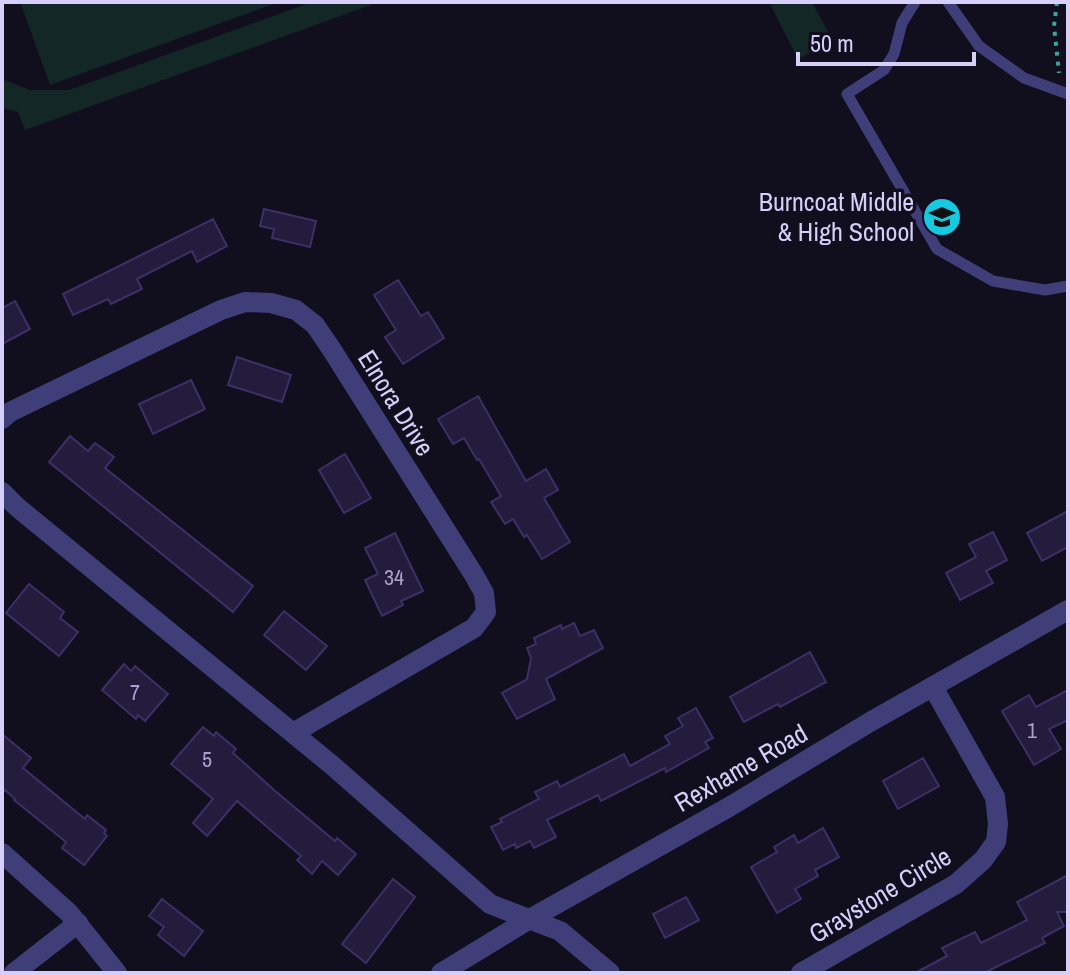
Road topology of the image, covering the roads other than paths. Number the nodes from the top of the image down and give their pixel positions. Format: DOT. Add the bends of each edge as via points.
graph roads {
  1 [pos="915,2"];
  2 [pos="948,2"];
  3 [pos="1068,94"];
  4 [pos="1068,286"];
  5 [pos="2,419"];
  6 [pos="2,492"];
  7 [pos="1068,610"];
  8 [pos="933,687"];
  9 [pos="293,733"];
  10 [pos="2,853"];
  11 [pos="528,920"];
  12 [pos="78,923"];
  13 [pos="14,973"];
  14 [pos="117,973"];
  15 [pos="441,973"];
  16 [pos="610,973"];
  17 [pos="801,973"];
  1 -- 4 [label="lane" via="884,70 847,94 937,249 993,281 1045,290"];
  2 -- 3 [label="lane" via="979,46 1024,78"];
  5 -- 9 [label="street, Elnora Drive" via="245,302 296,310 315,325 474,575 486,612 474,628"];
  6 -- 9 [label="street"];
  7 -- 8 [label="street, Rexhame Road"];
  8 -- 11 [label="street, Rexhame Road"];
  8 -- 17 [label="street, Graystone Circle" via="995,797 996,842 956,884"];
  9 -- 11 [label="street" via="490,904"];
  10 -- 12 [label="street"];
  11 -- 15 [label="street, Rexhame Road"];
  11 -- 16 [label="street" via="560,931"];
  12 -- 13 [label="street"];
  12 -- 14 [label="street"];
}
